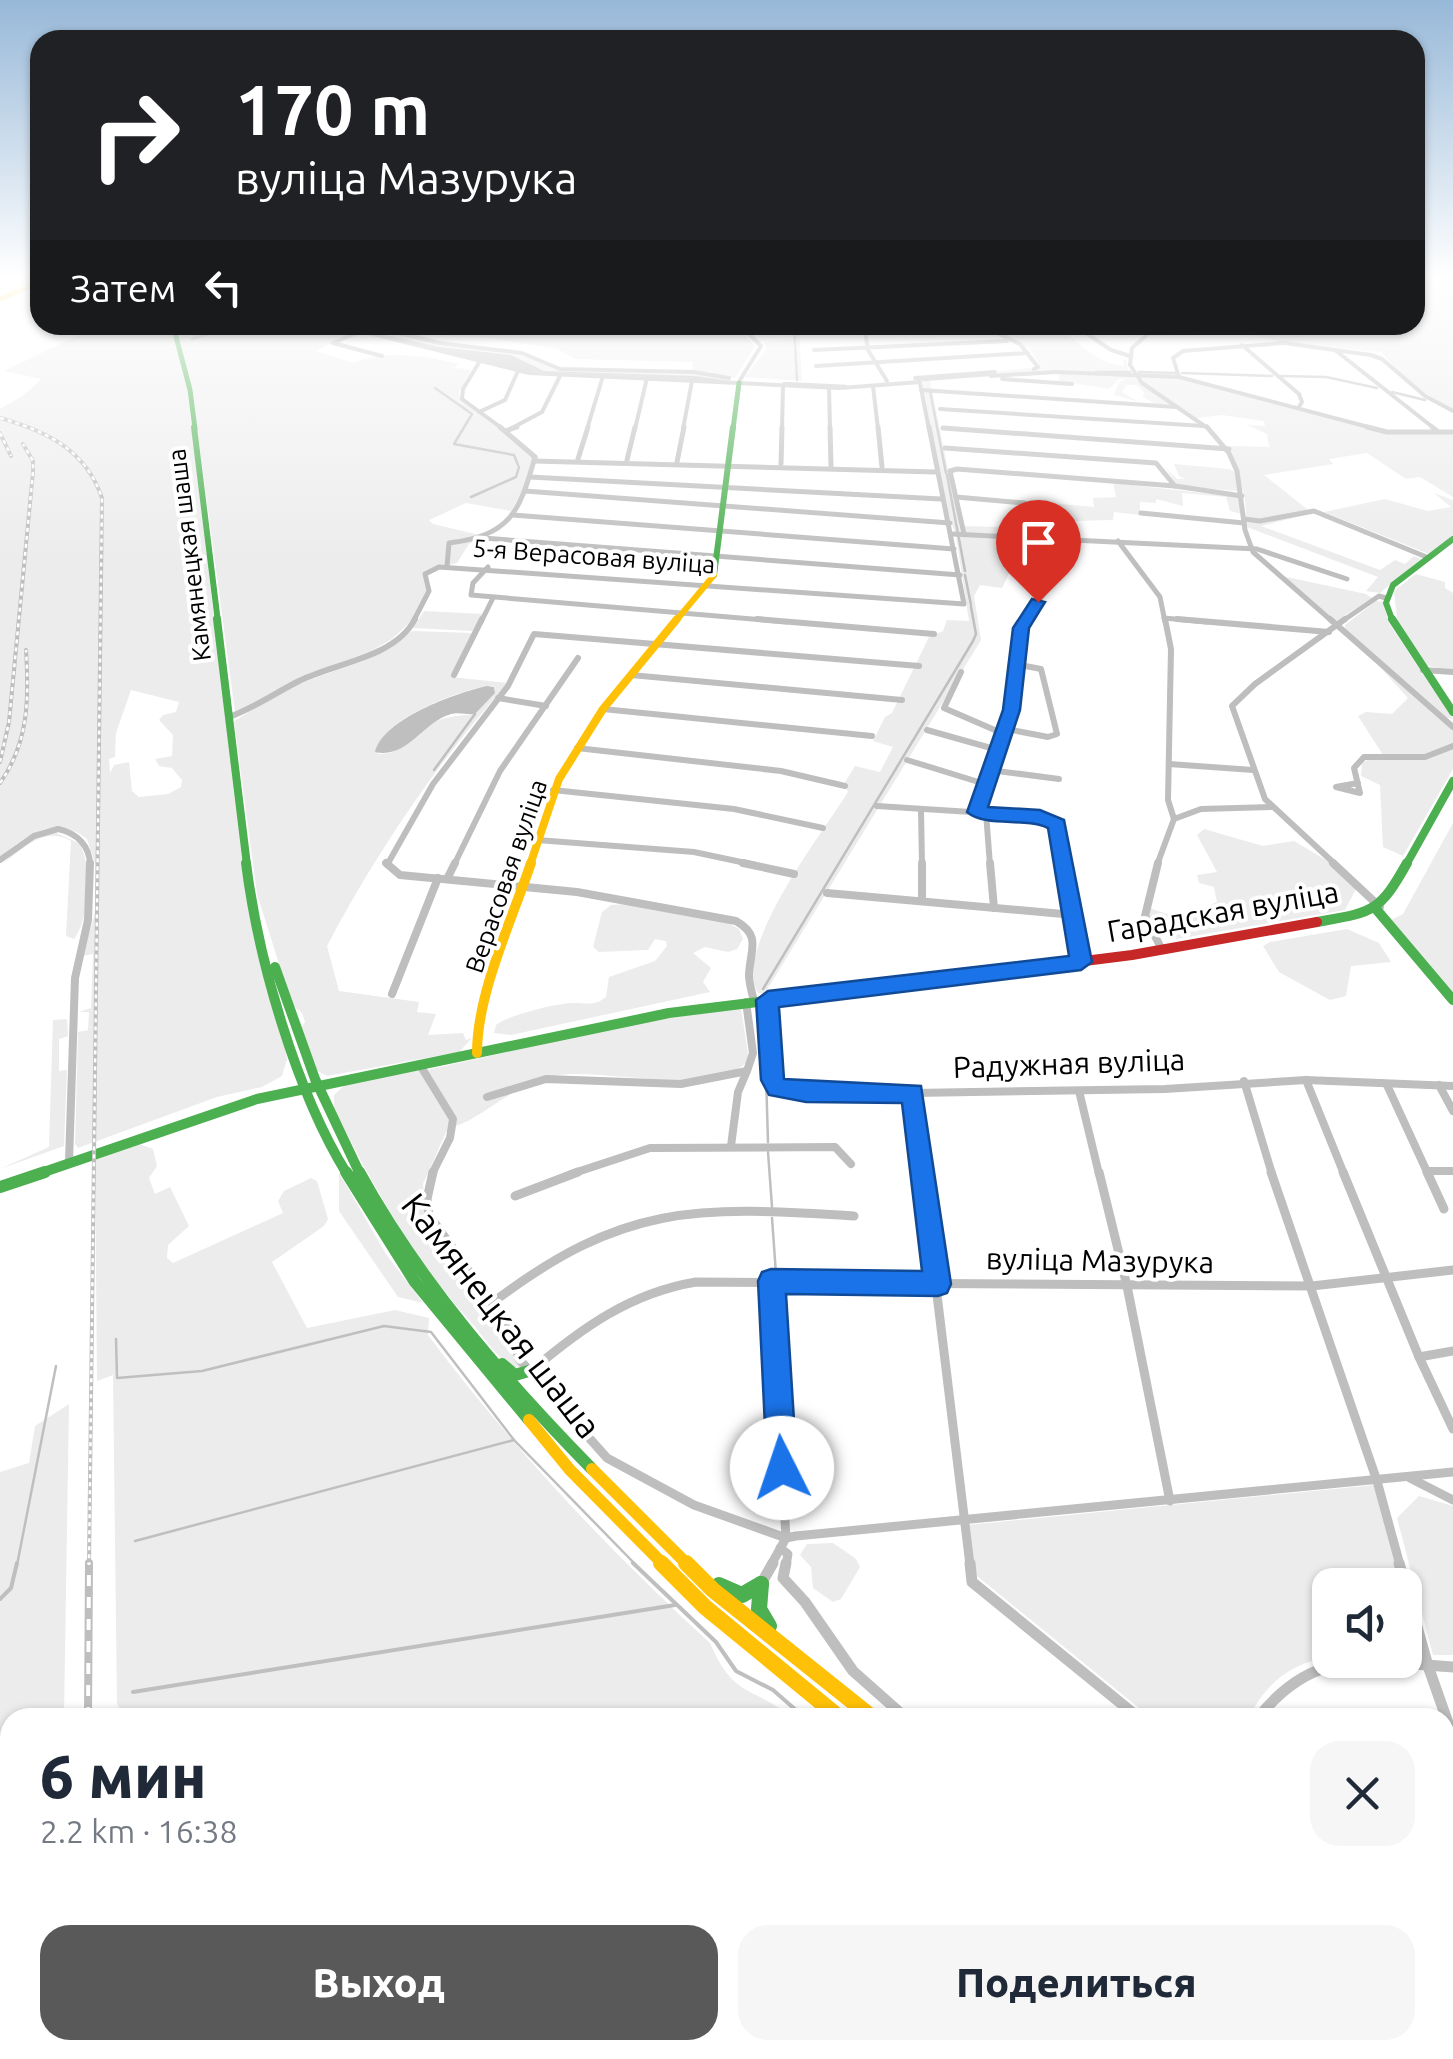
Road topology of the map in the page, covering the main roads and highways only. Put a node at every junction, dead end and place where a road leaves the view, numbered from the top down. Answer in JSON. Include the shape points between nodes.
{"nodes":[{"id":1,"x":186,"y":372,"type":"edge"},
{"id":2,"x":740,"y":381,"type":"road end"},
{"id":3,"x":1453,"y":539,"type":"edge"},
{"id":4,"x":1453,"y":712,"type":"edge"},
{"id":5,"x":1453,"y":781,"type":"edge"},
{"id":6,"x":1378,"y":908,"type":"junction"},
{"id":7,"x":1453,"y":1000,"type":"edge"},
{"id":8,"x":477,"y":1053,"type":"junction"},
{"id":9,"x":310,"y":1086,"type":"junction"},
{"id":10,"x":0,"y":1185,"type":"edge"},
{"id":11,"x":453,"y":1311,"type":"junction"},
{"id":12,"x":566,"y":1444,"type":"junction"},
{"id":13,"x":622,"y":1525,"type":"junction"},
{"id":14,"x":665,"y":1542,"type":"junction"},
{"id":15,"x":712,"y":1589,"type":"junction"},
{"id":16,"x":735,"y":1595,"type":"junction"},
{"id":17,"x":848,"y":1697,"type":"junction"},
{"id":18,"x":828,"y":1708,"type":"edge"},
{"id":19,"x":861,"y":1708,"type":"edge"}],
"edges":[{"from":1,"to":9,"type":"main road","name":"Камянецкая шаша","via":[[253,901]]},
{"from":2,"to":8,"type":"main road","name":"Верасовая вуліца","via":[[720,557],[708,584],[603,709],[554,790],[483,1008]]},
{"from":3,"to":4,"type":"main road","via":[[1393,585],[1386,598],[1392,624]]},
{"from":5,"to":6,"type":"main road","name":"Гарадская вуліца"},
{"from":6,"to":7,"type":"main road"},
{"from":6,"to":8,"type":"main road","name":"Гарадская вуліца","via":[[1162,950],[670,1013]]},
{"from":8,"to":9,"type":"main road","name":"Гарадская вуліца"},
{"from":9,"to":10,"type":"main road","name":"Гарадская вуліца"},
{"from":9,"to":11,"type":"main road","name":"Камянецкая шаша","via":[[382,1213]]},
{"from":9,"to":13,"type":"main road","name":"Камянецкая шаша","via":[[353,1186],[416,1282]]},
{"from":11,"to":12,"type":"main road","name":"Камянецкая шаша"},
{"from":11,"to":12,"type":"main road","via":[[512,1374],[532,1370],[528,1392]]},
{"from":12,"to":14,"type":"main road","name":"Камянецкая шаша"},
{"from":13,"to":15,"type":"main road","via":[[615,1513],[621,1506]]},
{"from":13,"to":18,"type":"main road","name":"Камянецкая шаша","via":[[705,1607]]},
{"from":14,"to":15,"type":"main road","name":"Камянецкая шаша"},
{"from":14,"to":16,"type":"main road"},
{"from":15,"to":16,"type":"main road"},
{"from":15,"to":17,"type":"main road","name":"Камянецкая шаша"},
{"from":16,"to":17,"type":"main road","via":[[761,1584],[764,1622]]},
{"from":17,"to":19,"type":"main road","name":"Камянецкая шаша"}]}
